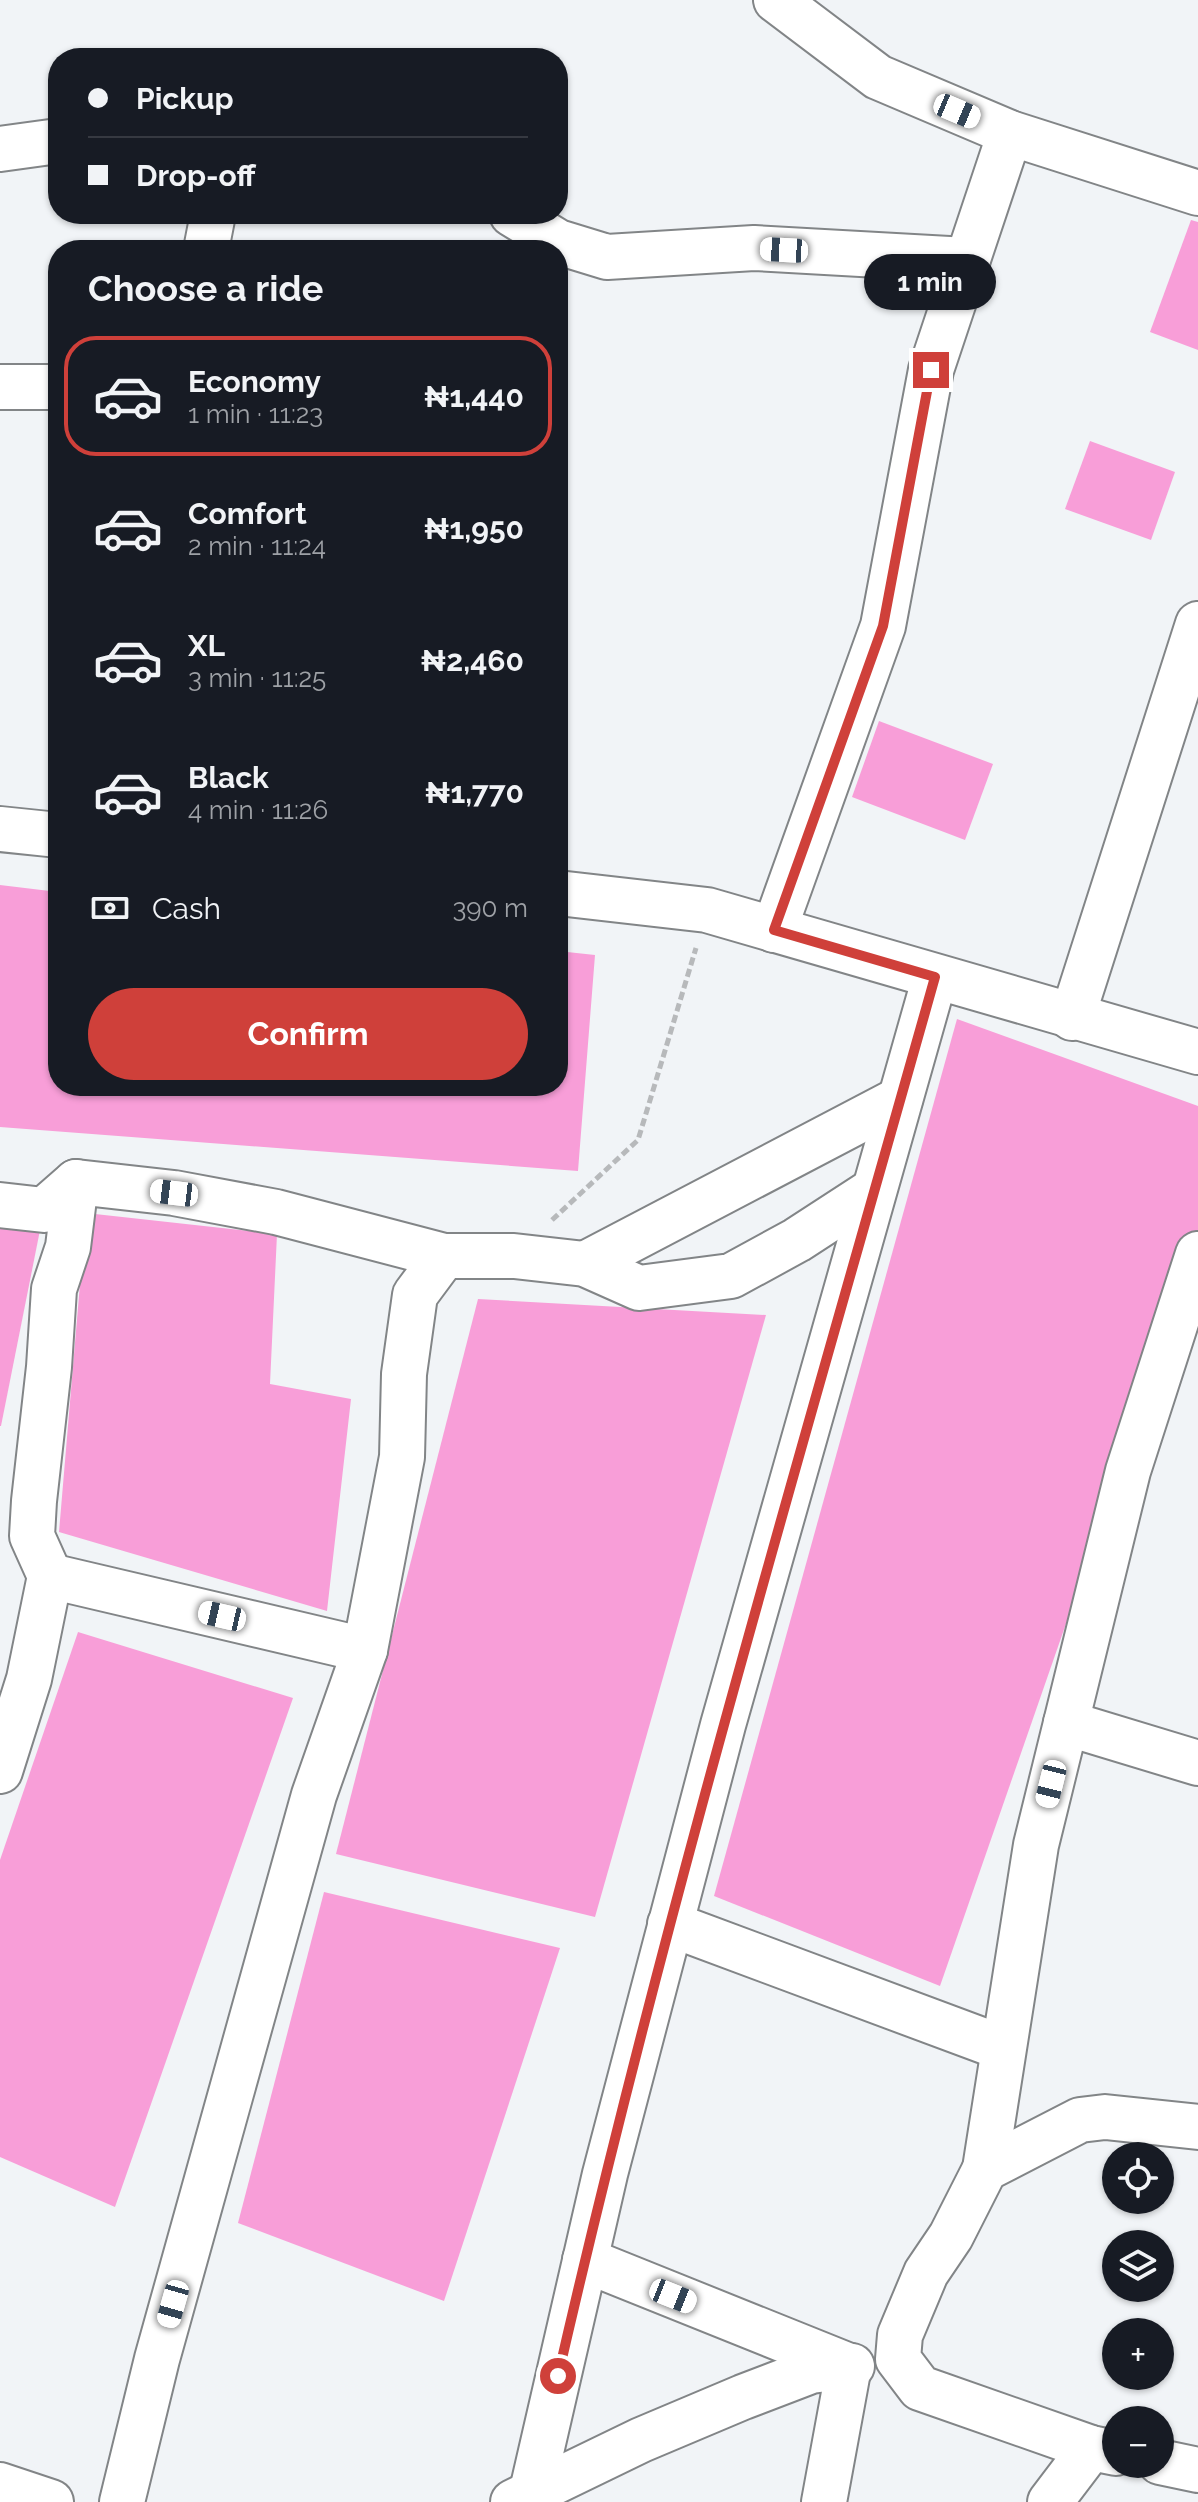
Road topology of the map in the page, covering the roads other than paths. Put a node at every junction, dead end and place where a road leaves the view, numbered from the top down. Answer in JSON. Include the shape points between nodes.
{"nodes":[{"id":1,"x":776,"y":0,"type":"edge"},
{"id":2,"x":1010,"y":133,"type":"junction"},
{"id":3,"x":48,"y":142,"type":"edge"},
{"id":4,"x":0,"y":149,"type":"edge"},
{"id":5,"x":1198,"y":193,"type":"edge"},
{"id":6,"x":526,"y":224,"type":"edge"},
{"id":7,"x":549,"y":240,"type":"edge"},
{"id":8,"x":568,"y":248,"type":"edge"},
{"id":9,"x":967,"y":260,"type":"junction"},
{"id":10,"x":0,"y":387,"type":"edge"},
{"id":11,"x":48,"y":387,"type":"edge"},
{"id":12,"x":1198,"y":624,"type":"edge"},
{"id":13,"x":1188,"y":692,"type":"edge"},
{"id":14,"x":0,"y":829,"type":"edge"},
{"id":15,"x":48,"y":834,"type":"edge"},
{"id":16,"x":568,"y":894,"type":"edge"},
{"id":17,"x":774,"y":930,"type":"junction"},
{"id":18,"x":935,"y":977,"type":"junction"},
{"id":19,"x":1072,"y":1018,"type":"junction"},
{"id":20,"x":1198,"y":1052,"type":"edge"},
{"id":21,"x":900,"y":1099,"type":"junction"},
{"id":22,"x":76,"y":1182,"type":"junction"},
{"id":23,"x":874,"y":1190,"type":"junction"},
{"id":24,"x":0,"y":1205,"type":"edge"},
{"id":25,"x":1198,"y":1254,"type":"edge"},
{"id":26,"x":444,"y":1256,"type":"junction"},
{"id":27,"x":585,"y":1264,"type":"junction"},
{"id":28,"x":50,"y":1576,"type":"junction"},
{"id":29,"x":365,"y":1650,"type":"junction"},
{"id":30,"x":1066,"y":1723,"type":"junction"},
{"id":31,"x":1198,"y":1763,"type":"edge"},
{"id":32,"x":0,"y":1768,"type":"edge"},
{"id":33,"x":670,"y":1924,"type":"junction"},
{"id":34,"x":1003,"y":2048,"type":"junction"},
{"id":35,"x":1198,"y":2127,"type":"edge"},
{"id":36,"x":985,"y":2169,"type":"junction"},
{"id":37,"x":585,"y":2260,"type":"junction"},
{"id":38,"x":898,"y":2359,"type":"junction"},
{"id":39,"x":849,"y":2366,"type":"junction"},
{"id":40,"x":1102,"y":2450,"type":"edge"},
{"id":41,"x":1102,"y":2453,"type":"edge"},
{"id":42,"x":1174,"y":2465,"type":"edge"},
{"id":43,"x":1198,"y":2470,"type":"edge"},
{"id":44,"x":0,"y":2485,"type":"edge"},
{"id":45,"x":522,"y":2497,"type":"edge"},
{"id":46,"x":51,"y":2502,"type":"edge"},
{"id":47,"x":122,"y":2502,"type":"edge"},
{"id":48,"x":824,"y":2502,"type":"edge"},
{"id":49,"x":1050,"y":2502,"type":"edge"}],
"edges":[{"from":1,"to":2,"type":"street","via":[[878,77]]},
{"from":2,"to":5,"type":"street"},
{"from":2,"to":9,"type":"street"},
{"from":3,"to":4,"type":"street"},
{"from":6,"to":7,"type":"street"},
{"from":8,"to":9,"type":"street","via":[[607,257],[754,248]]},
{"from":9,"to":17,"type":"street","via":[[931,370],[883,626]]},
{"from":10,"to":11,"type":"street"},
{"from":12,"to":13,"type":"street"},
{"from":13,"to":19,"type":"street"},
{"from":14,"to":15,"type":"street"},
{"from":16,"to":17,"type":"street","via":[[707,910]]},
{"from":17,"to":18,"type":"street"},
{"from":18,"to":19,"type":"street"},
{"from":18,"to":21,"type":"street"},
{"from":19,"to":20,"type":"street"},
{"from":21,"to":23,"type":"street"},
{"from":21,"to":27,"type":"street"},
{"from":22,"to":24,"type":"street","via":[[44,1210]]},
{"from":22,"to":26,"type":"street","via":[[276,1212]]},
{"from":22,"to":28,"type":"street","via":[[68,1247],[54,1289],[34,1501],[32,1536]]},
{"from":23,"to":27,"type":"street","via":[[731,1276],[639,1288]]},
{"from":23,"to":33,"type":"street"},
{"from":25,"to":30,"type":"street","via":[[1128,1471]]},
{"from":26,"to":27,"type":"street"},
{"from":26,"to":29,"type":"street","via":[[415,1295],[404,1374],[402,1457]]},
{"from":28,"to":29,"type":"street"},
{"from":28,"to":32,"type":"street","via":[[29,1679]]},
{"from":29,"to":47,"type":"street","via":[[314,1795]]},
{"from":30,"to":31,"type":"street"},
{"from":30,"to":34,"type":"street","via":[[1036,1845]]},
{"from":33,"to":34,"type":"street"},
{"from":33,"to":37,"type":"street"},
{"from":34,"to":36,"type":"street"},
{"from":35,"to":36,"type":"street","via":[[1105,2117],[1080,2120]]},
{"from":36,"to":38,"type":"street","via":[[926,2273],[900,2335]]},
{"from":37,"to":39,"type":"street"},
{"from":37,"to":45,"type":"street"},
{"from":38,"to":39,"type":"street"},
{"from":38,"to":40,"type":"street","via":[[920,2388]]},
{"from":39,"to":45,"type":"street","via":[[811,2371],[743,2397]]},
{"from":39,"to":48,"type":"street"},
{"from":41,"to":49,"type":"street"},
{"from":42,"to":43,"type":"street"},
{"from":44,"to":46,"type":"street"}]}
